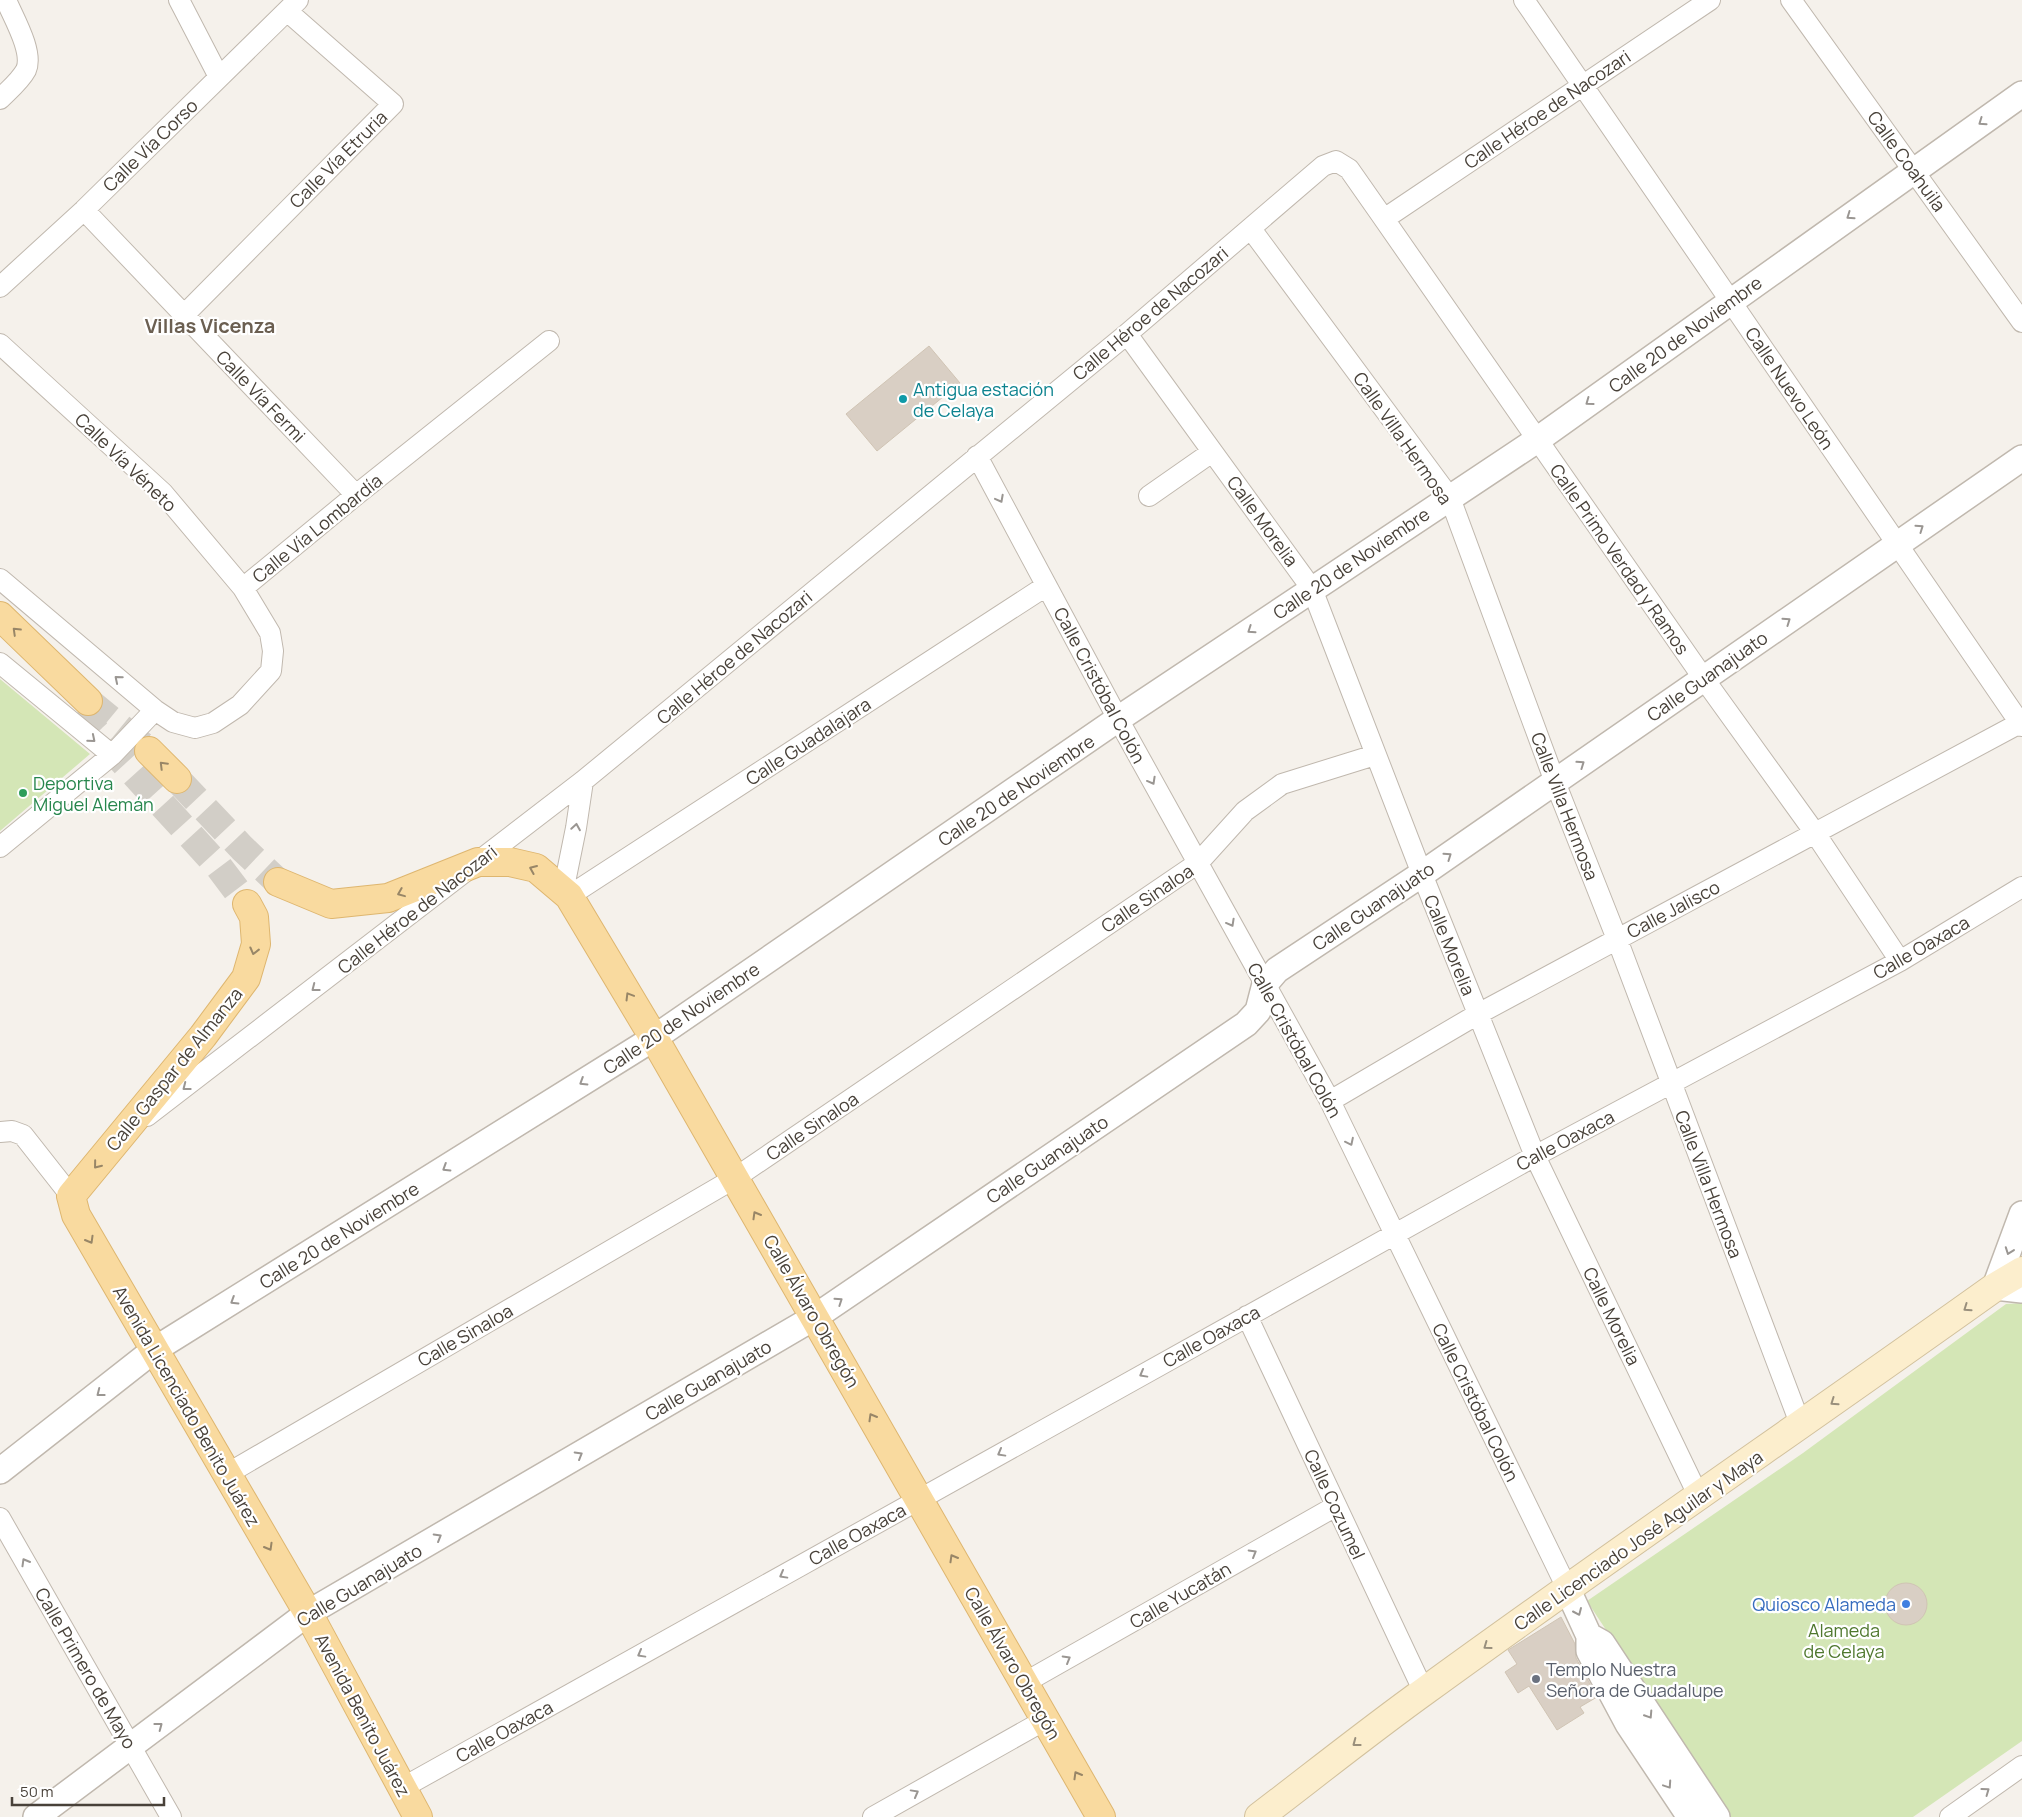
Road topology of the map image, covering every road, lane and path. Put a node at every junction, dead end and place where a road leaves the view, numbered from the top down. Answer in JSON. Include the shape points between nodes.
{"nodes":[{"id":1,"x":6,"y":0,"type":"edge"},
{"id":2,"x":179,"y":0,"type":"edge"},
{"id":3,"x":1524,"y":0,"type":"edge"},
{"id":4,"x":1710,"y":0,"type":"edge"},
{"id":5,"x":1791,"y":0,"type":"edge"},
{"id":6,"x":293,"y":5,"type":"edge"},
{"id":7,"x":219,"y":77,"type":"junction"},
{"id":8,"x":1583,"y":85,"type":"junction"},
{"id":9,"x":2022,"y":94,"type":"edge"},
{"id":10,"x":0,"y":99,"type":"edge"},
{"id":11,"x":1336,"y":161,"type":"joint"},
{"id":12,"x":1914,"y":171,"type":"junction"},
{"id":13,"x":84,"y":210,"type":"junction"},
{"id":14,"x":1384,"y":219,"type":"junction"},
{"id":15,"x":1251,"y":229,"type":"junction"},
{"id":16,"x":0,"y":287,"type":"edge"},
{"id":17,"x":1731,"y":301,"type":"junction"},
{"id":18,"x":184,"y":316,"type":"junction"},
{"id":19,"x":2022,"y":322,"type":"edge"},
{"id":20,"x":1127,"y":334,"type":"junction"},
{"id":21,"x":549,"y":341,"type":"dead end"},
{"id":22,"x":0,"y":344,"type":"edge"},
{"id":23,"x":1537,"y":440,"type":"junction"},
{"id":24,"x":1212,"y":452,"type":"junction"},
{"id":25,"x":977,"y":456,"type":"junction"},
{"id":26,"x":2022,"y":458,"type":"edge"},
{"id":27,"x":356,"y":495,"type":"junction"},
{"id":28,"x":1149,"y":496,"type":"dead end"},
{"id":29,"x":1450,"y":498,"type":"junction"},
{"id":30,"x":1898,"y":544,"type":"junction"},
{"id":31,"x":0,"y":579,"type":"edge"},
{"id":32,"x":1046,"y":586,"type":"junction"},
{"id":33,"x":243,"y":588,"type":"junction"},
{"id":34,"x":1312,"y":589,"type":"junction"},
{"id":35,"x":0,"y":616,"type":"edge"},
{"id":36,"x":0,"y":641,"type":"edge"},
{"id":37,"x":0,"y":663,"type":"edge"},
{"id":38,"x":1704,"y":679,"type":"junction"},
{"id":39,"x":155,"y":710,"type":"junction"},
{"id":40,"x":1118,"y":720,"type":"junction"},
{"id":41,"x":2021,"y":724,"type":"edge"},
{"id":42,"x":148,"y":751,"type":"tunnel mouth"},
{"id":43,"x":112,"y":755,"type":"junction"},
{"id":44,"x":1376,"y":755,"type":"junction"},
{"id":45,"x":177,"y":779,"type":"tunnel mouth"},
{"id":46,"x":583,"y":781,"type":"junction"},
{"id":47,"x":1555,"y":782,"type":"junction"},
{"id":48,"x":1814,"y":833,"type":"junction"},
{"id":49,"x":0,"y":847,"type":"edge"},
{"id":50,"x":478,"y":862,"type":"junction"},
{"id":51,"x":1198,"y":863,"type":"junction"},
{"id":52,"x":1422,"y":874,"type":"junction"},
{"id":53,"x":278,"y":882,"type":"tunnel mouth"},
{"id":54,"x":2022,"y":887,"type":"edge"},
{"id":55,"x":566,"y":894,"type":"junction"},
{"id":56,"x":247,"y":904,"type":"tunnel mouth"},
{"id":57,"x":1617,"y":939,"type":"junction"},
{"id":58,"x":1900,"y":961,"type":"junction"},
{"id":59,"x":1265,"y":984,"type":"junction"},
{"id":60,"x":1478,"y":1014,"type":"junction"},
{"id":61,"x":654,"y":1038,"type":"junction"},
{"id":62,"x":1671,"y":1084,"type":"junction"},
{"id":63,"x":1330,"y":1101,"type":"junction"},
{"id":64,"x":0,"y":1132,"type":"edge"},
{"id":65,"x":118,"y":1138,"type":"junction"},
{"id":66,"x":1535,"y":1156,"type":"junction"},
{"id":67,"x":735,"y":1178,"type":"junction"},
{"id":68,"x":71,"y":1196,"type":"junction"},
{"id":69,"x":2022,"y":1214,"type":"edge"},
{"id":70,"x":1394,"y":1234,"type":"junction"},
{"id":71,"x":2022,"y":1271,"type":"edge"},
{"id":72,"x":1995,"y":1287,"type":"junction"},
{"id":73,"x":2022,"y":1290,"type":"edge"},
{"id":74,"x":1247,"y":1316,"type":"junction"},
{"id":75,"x":815,"y":1317,"type":"junction"},
{"id":76,"x":154,"y":1350,"type":"junction"},
{"id":77,"x":1801,"y":1426,"type":"junction"},
{"id":78,"x":0,"y":1471,"type":"edge"},
{"id":79,"x":227,"y":1474,"type":"junction"},
{"id":80,"x":1699,"y":1497,"type":"junction"},
{"id":81,"x":919,"y":1499,"type":"junction"},
{"id":82,"x":1336,"y":1506,"type":"junction"},
{"id":83,"x":0,"y":1518,"type":"edge"},
{"id":84,"x":1567,"y":1588,"type":"junction"},
{"id":85,"x":308,"y":1613,"type":"junction"},
{"id":86,"x":1589,"y":1636,"type":"junction"},
{"id":87,"x":1024,"y":1683,"type":"junction"},
{"id":88,"x":1424,"y":1692,"type":"junction"},
{"id":89,"x":1045,"y":1720,"type":"junction"},
{"id":90,"x":132,"y":1747,"type":"junction"},
{"id":91,"x":2022,"y":1766,"type":"edge"},
{"id":92,"x":402,"y":1788,"type":"junction"},
{"id":93,"x":36,"y":1817,"type":"edge"},
{"id":94,"x":171,"y":1817,"type":"edge"},
{"id":95,"x":418,"y":1817,"type":"edge"},
{"id":96,"x":873,"y":1817,"type":"edge"},
{"id":97,"x":1101,"y":1817,"type":"edge"},
{"id":98,"x":1259,"y":1817,"type":"edge"},
{"id":99,"x":1690,"y":1817,"type":"edge"},
{"id":100,"x":1717,"y":1817,"type":"edge"},
{"id":101,"x":1950,"y":1817,"type":"edge"}],
"edges":[{"from":1,"to":10,"type":"street","via":[[27,50],[26,68]]},
{"from":2,"to":7,"type":"street"},
{"from":3,"to":8,"type":"street","name":"Calle Nuevo León"},
{"from":4,"to":8,"type":"street","name":"Calle Héroe de Nacozari"},
{"from":5,"to":12,"type":"street","name":"Calle Coahuila"},
{"from":6,"to":7,"type":"street","name":"Calle Vía Corso"},
{"from":6,"to":18,"type":"street","name":"Calle Vía Etruria","via":[[393,104]]},
{"from":7,"to":13,"type":"street","name":"Calle Vía Corso"},
{"from":8,"to":14,"type":"street","name":"Calle Héroe de Nacozari"},
{"from":8,"to":17,"type":"street","name":"Calle Nuevo León"},
{"from":9,"to":12,"type":"street","name":"Calle 20 de Noviembre","one_way":true},
{"from":11,"to":14,"type":"street","name":"Calle Primo Verdad y Ramos","via":[[1349,169]]},
{"from":11,"to":15,"type":"street","name":"Calle Héroe de Nacozari","via":[[1322,166]]},
{"from":12,"to":17,"type":"street","name":"Calle 20 de Noviembre","one_way":true},
{"from":12,"to":19,"type":"street","name":"Calle Coahuila"},
{"from":13,"to":16,"type":"street","name":"Calle Vía Corso"},
{"from":13,"to":18,"type":"street","name":"Calle Vía Fermi"},
{"from":14,"to":23,"type":"street","name":"Calle Primo Verdad y Ramos"},
{"from":15,"to":20,"type":"street","name":"Calle Héroe de Nacozari"},
{"from":15,"to":29,"type":"street","name":"Calle Villa Hermosa"},
{"from":17,"to":23,"type":"street","name":"Calle 20 de Noviembre","one_way":true},
{"from":17,"to":30,"type":"street","name":"Calle Nuevo León"},
{"from":18,"to":27,"type":"street","name":"Calle Vía Fermi"},
{"from":20,"to":24,"type":"street","name":"Calle Morelia"},
{"from":20,"to":25,"type":"street","name":"Calle Héroe de Nacozari"},
{"from":21,"to":27,"type":"street","name":"Calle Vía Lombardía"},
{"from":22,"to":33,"type":"street","name":"Calle Vía Véneto","via":[[163,494]]},
{"from":23,"to":29,"type":"street","name":"Calle 20 de Noviembre"},
{"from":23,"to":38,"type":"street","name":"Calle Primo Verdad y Ramos"},
{"from":24,"to":28,"type":"street"},
{"from":24,"to":34,"type":"street","name":"Calle Morelia"},
{"from":25,"to":32,"type":"street","name":"Calle Cristóbal Colón","one_way":true},
{"from":25,"to":46,"type":"street","name":"Calle Héroe de Nacozari"},
{"from":30,"to":26,"type":"street","name":"Calle Guanajuato","one_way":true},
{"from":27,"to":33,"type":"street","name":"Calle Vía Lombardía"},
{"from":29,"to":34,"type":"street","name":"Calle 20 de Noviembre"},
{"from":29,"to":47,"type":"street","name":"Calle Villa Hermosa"},
{"from":38,"to":30,"type":"street","name":"Calle Guanajuato","one_way":true},
{"from":30,"to":41,"type":"street","name":"Calle Nuevo León"},
{"from":39,"to":31,"type":"street","name":"Calle Vía Lombardía","one_way":true},
{"from":32,"to":40,"type":"street","name":"Calle Cristóbal Colón"},
{"from":32,"to":55,"type":"street","name":"Calle Guadalajara"},
{"from":33,"to":39,"type":"street","name":"Calle Vía Lombardía","via":[[270,633],[274,651],[270,672],[240,705],[213,723],[196,728],[173,722]]},
{"from":34,"to":40,"type":"street","name":"Calle 20 de Noviembre","one_way":true},
{"from":34,"to":44,"type":"street","name":"Calle Morelia"},
{"from":36,"to":35,"type":"main road","one_way":true,"via":[[83,707]]},
{"from":37,"to":43,"type":"street","one_way":true},
{"from":47,"to":38,"type":"street","name":"Calle Guanajuato","one_way":true},
{"from":38,"to":48,"type":"street","name":"Calle Primo Verdad y Ramos"},
{"from":39,"to":43,"type":"street"},
{"from":40,"to":51,"type":"street","name":"Calle Cristóbal Colón","one_way":true},
{"from":40,"to":61,"type":"street","name":"Calle 20 de Noviembre"},
{"from":41,"to":48,"type":"street","name":"Calle Jalisco"},
{"from":45,"to":42,"type":"main road","one_way":true},
{"from":43,"to":49,"type":"street"},
{"from":44,"to":51,"type":"street","name":"Calle Sinaloa","via":[[1282,784],[1245,811]]},
{"from":44,"to":52,"type":"street","name":"Calle Morelia"},
{"from":46,"to":50,"type":"street","name":"Calle Héroe de Nacozari"},
{"from":55,"to":46,"type":"street","one_way":true},
{"from":52,"to":47,"type":"street","name":"Calle Guanajuato","one_way":true},
{"from":47,"to":57,"type":"street","name":"Calle Villa Hermosa"},
{"from":48,"to":57,"type":"street","name":"Calle Jalisco"},
{"from":48,"to":58,"type":"street","name":"Calle Primo Verdad y Ramos"},
{"from":50,"to":53,"type":"main road","one_way":true,"via":[[388,898],[330,904]]},
{"from":55,"to":50,"type":"main road","name":"Calle Álvaro Obregón","one_way":true,"via":[[536,868],[510,862]]},
{"from":50,"to":65,"type":"street","name":"Calle Héroe de Nacozari","one_way":true},
{"from":51,"to":59,"type":"street","name":"Calle Cristóbal Colón","one_way":true},
{"from":51,"to":67,"type":"street","name":"Calle Sinaloa"},
{"from":52,"to":59,"type":"street","name":"Calle Guanajuato","via":[[1276,970]]},
{"from":52,"to":60,"type":"street","name":"Calle Morelia"},
{"from":54,"to":58,"type":"street","name":"Calle Oaxaca"},
{"from":61,"to":55,"type":"main road","name":"Calle Álvaro Obregón","one_way":true},
{"from":56,"to":65,"type":"main road","name":"Calle Gaspar de Almanza","one_way":true,"via":[[254,917],[256,944],[246,978],[203,1036]]},
{"from":57,"to":60,"type":"street","name":"Calle Jalisco"},
{"from":57,"to":62,"type":"street","name":"Calle Villa Hermosa"},
{"from":58,"to":62,"type":"street","name":"Calle Oaxaca"},
{"from":59,"to":63,"type":"street","name":"Calle Cristóbal Colón"},
{"from":75,"to":59,"type":"street","name":"Calle Guanajuato","one_way":true,"via":[[1246,1024],[1258,1011]]},
{"from":60,"to":63,"type":"street","name":"Calle Jalisco"},
{"from":60,"to":66,"type":"street","name":"Calle Morelia"},
{"from":61,"to":67,"type":"main road","name":"Calle Álvaro Obregón"},
{"from":61,"to":76,"type":"street","name":"Calle 20 de Noviembre","one_way":true},
{"from":62,"to":66,"type":"street","name":"Calle Oaxaca"},
{"from":62,"to":77,"type":"street","name":"Calle Villa Hermosa"},
{"from":63,"to":70,"type":"street","name":"Calle Cristóbal Colón","one_way":true},
{"from":64,"to":68,"type":"street","via":[[12,1131],[23,1135]]},
{"from":65,"to":68,"type":"main road","name":"Calle Gaspar de Almanza","one_way":true},
{"from":66,"to":70,"type":"street","name":"Calle Oaxaca"},
{"from":66,"to":80,"type":"street","name":"Calle Morelia"},
{"from":75,"to":67,"type":"main road","name":"Calle Álvaro Obregón","one_way":true},
{"from":67,"to":79,"type":"street","name":"Calle Sinaloa"},
{"from":68,"to":76,"type":"main road","name":"Avenida Licenciado Benito Juárez","one_way":true,"via":[[76,1215]]},
{"from":69,"to":72,"type":"street","one_way":true},
{"from":70,"to":74,"type":"street","name":"Calle Oaxaca"},
{"from":70,"to":84,"type":"street","name":"Calle Cristóbal Colón"},
{"from":71,"to":72,"type":"main road","name":"Calle Licenciado José Aguilar y Maya"},
{"from":72,"to":73,"type":"street"},
{"from":72,"to":77,"type":"main road","name":"Calle Licenciado José Aguilar y Maya","one_way":true},
{"from":74,"to":81,"type":"street","name":"Calle Oaxaca","one_way":true},
{"from":74,"to":82,"type":"street","name":"Calle Cozumel"},
{"from":81,"to":75,"type":"main road","name":"Calle Álvaro Obregón","one_way":true},
{"from":85,"to":75,"type":"street","name":"Calle Guanajuato","one_way":true},
{"from":76,"to":78,"type":"street","name":"Calle 20 de Noviembre","one_way":true},
{"from":76,"to":79,"type":"main road","name":"Avenida Licenciado Benito Juárez"},
{"from":77,"to":80,"type":"main road","name":"Calle Licenciado José Aguilar y Maya"},
{"from":79,"to":85,"type":"main road","name":"Avenida Licenciado Benito Juárez","one_way":true},
{"from":80,"to":84,"type":"main road","name":"Calle Licenciado José Aguilar y Maya"},
{"from":87,"to":81,"type":"main road","name":"Calle Álvaro Obregón","one_way":true},
{"from":81,"to":92,"type":"street","name":"Calle Oaxaca","one_way":true},
{"from":87,"to":82,"type":"street","name":"Calle Yucatán","one_way":true},
{"from":82,"to":88,"type":"street","name":"Calle Cozumel"},
{"from":90,"to":83,"type":"street","name":"Calle Primero de Mayo","one_way":true},
{"from":84,"to":86,"type":"street","name":"Calle Cristóbal Colón","one_way":true},
{"from":84,"to":88,"type":"main road","name":"Calle Licenciado José Aguilar y Maya","one_way":true},
{"from":90,"to":85,"type":"street","name":"Calle Guanajuato","one_way":true},
{"from":85,"to":92,"type":"main road","name":"Avenida Benito Juárez"},
{"from":86,"to":99,"type":"street","one_way":true,"via":[[1588,1651],[1628,1724]]},
{"from":86,"to":100,"type":"street","one_way":true,"via":[[1602,1643]]},
{"from":87,"to":89,"type":"main road","name":"Calle Álvaro Obregón"},
{"from":88,"to":98,"type":"main road","name":"Calle Licenciado José Aguilar y Maya","one_way":true},
{"from":96,"to":89,"type":"street","one_way":true},
{"from":97,"to":89,"type":"main road","name":"Calle Álvaro Obregón","one_way":true},
{"from":90,"to":93,"type":"street","name":"Calle Guanajuato"},
{"from":90,"to":94,"type":"street","name":"Calle Primero de Mayo"},
{"from":101,"to":91,"type":"street","one_way":true},
{"from":92,"to":95,"type":"main road","name":"Avenida Benito Juárez"}]}
